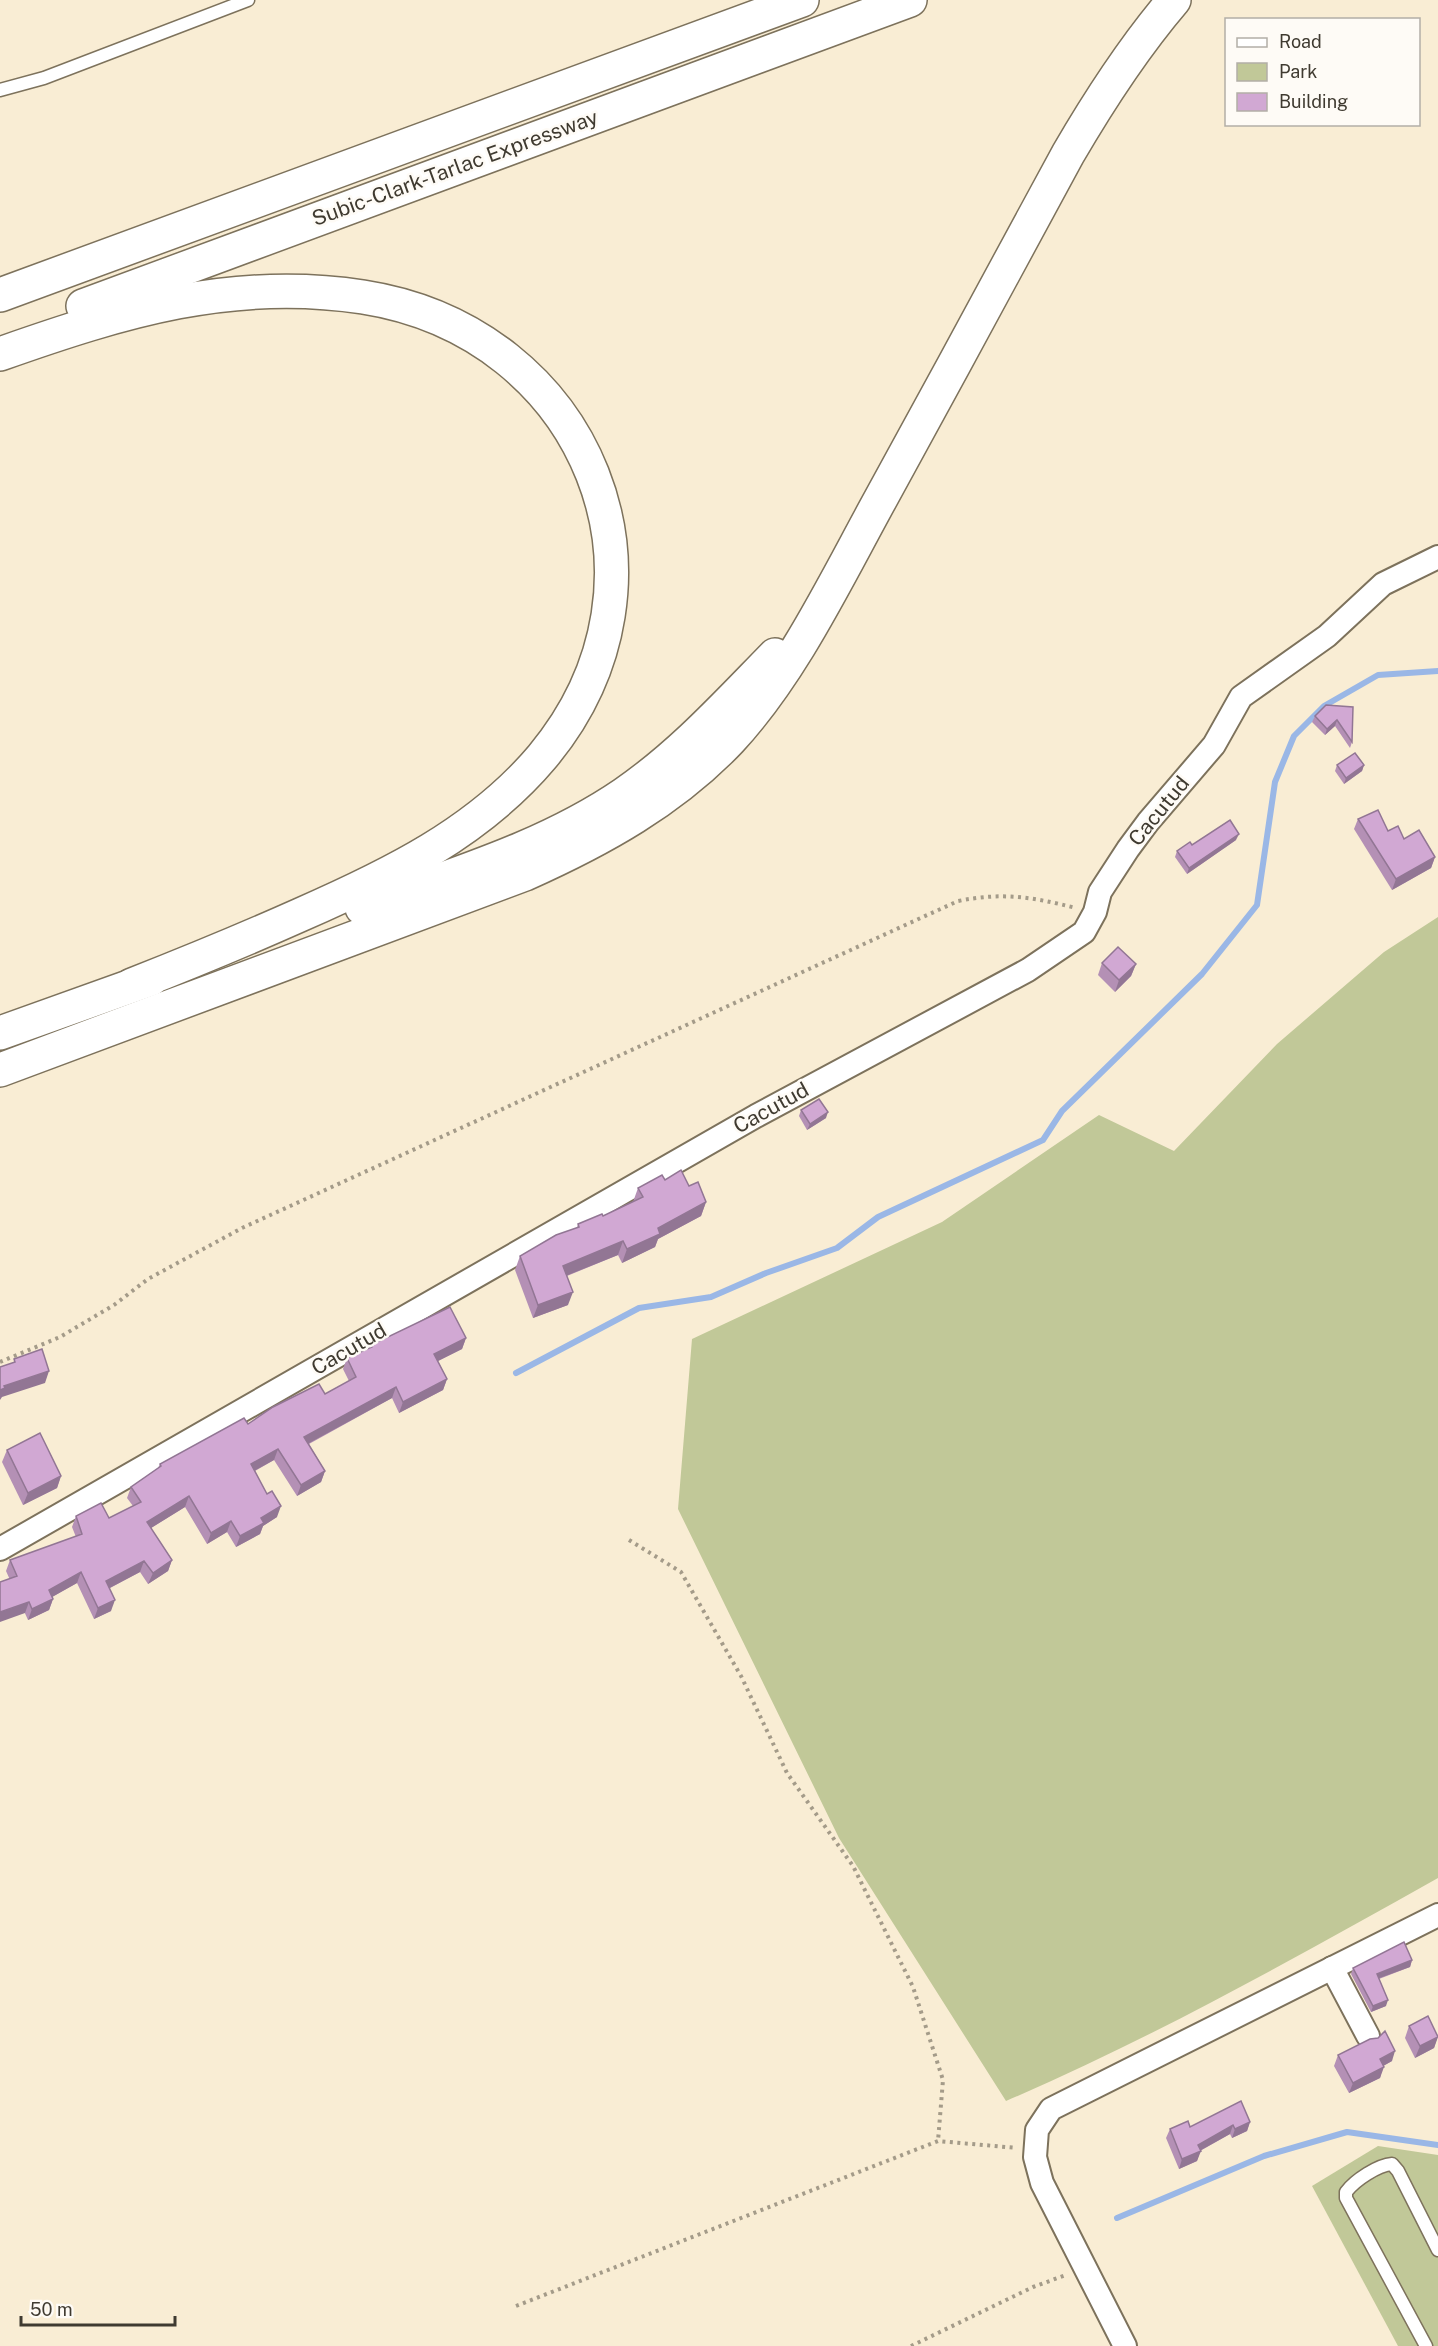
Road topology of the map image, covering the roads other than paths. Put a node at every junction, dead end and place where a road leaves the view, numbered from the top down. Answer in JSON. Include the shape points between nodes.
{"nodes":[{"id":1,"x":248,"y":0,"type":"edge"},
{"id":2,"x":802,"y":0,"type":"edge"},
{"id":3,"x":910,"y":0,"type":"edge"},
{"id":4,"x":1174,"y":0,"type":"edge"},
{"id":5,"x":0,"y":90,"type":"edge"},
{"id":6,"x":0,"y":295,"type":"edge"},
{"id":7,"x":0,"y":336,"type":"edge"},
{"id":8,"x":0,"y":354,"type":"edge"},
{"id":9,"x":1438,"y":557,"type":"edge"},
{"id":10,"x":819,"y":612,"type":"junction"},
{"id":11,"x":132,"y":986,"type":"junction"},
{"id":12,"x":0,"y":1033,"type":"edge"},
{"id":13,"x":0,"y":1070,"type":"edge"},
{"id":14,"x":0,"y":1549,"type":"edge"},
{"id":15,"x":1438,"y":1916,"type":"edge"},
{"id":16,"x":1332,"y":1968,"type":"junction"},
{"id":17,"x":1368,"y":2036,"type":"dead end"},
{"id":18,"x":1438,"y":2250,"type":"edge"},
{"id":19,"x":1125,"y":2346,"type":"edge"},
{"id":20,"x":1426,"y":2346,"type":"edge"}],
"edges":[{"from":1,"to":5,"type":"lane","via":[[44,78]]},
{"from":2,"to":6,"type":"highway","name":"Subic-Clark-Tarlac Expressway"},
{"from":3,"to":7,"type":"highway","name":"Subic-Clark-Tarlac Expressway"},
{"from":4,"to":10,"type":"highway","via":[[1104,93],[1068,154]]},
{"from":8,"to":11,"type":"highway","via":[[114,317],[214,295],[314,292],[393,303],[462,330],[490,346],[532,382],[577,441],[597,483],[607,520],[611,589],[596,663],[567,724],[519,781],[462,831],[405,866]]},
{"from":9,"to":14,"type":"street","name":"Cacutud","via":[[1383,584],[1327,636],[1241,697],[1214,745],[1128,849],[1100,892],[1084,932],[1028,970],[756,1116]]},
{"from":10,"to":11,"type":"highway","via":[[688,743],[600,809],[486,863]]},
{"from":10,"to":13,"type":"highway","via":[[769,691],[729,741],[673,792],[639,816],[553,861],[478,893]]},
{"from":11,"to":12,"type":"highway"},
{"from":15,"to":16,"type":"street"},
{"from":16,"to":17,"type":"street"},
{"from":16,"to":19,"type":"street","via":[[1052,2109],[1037,2130],[1035,2157],[1042,2183]]},
{"from":18,"to":20,"type":"lane","via":[[1392,2164],[1350,2186],[1346,2198]]}]}
